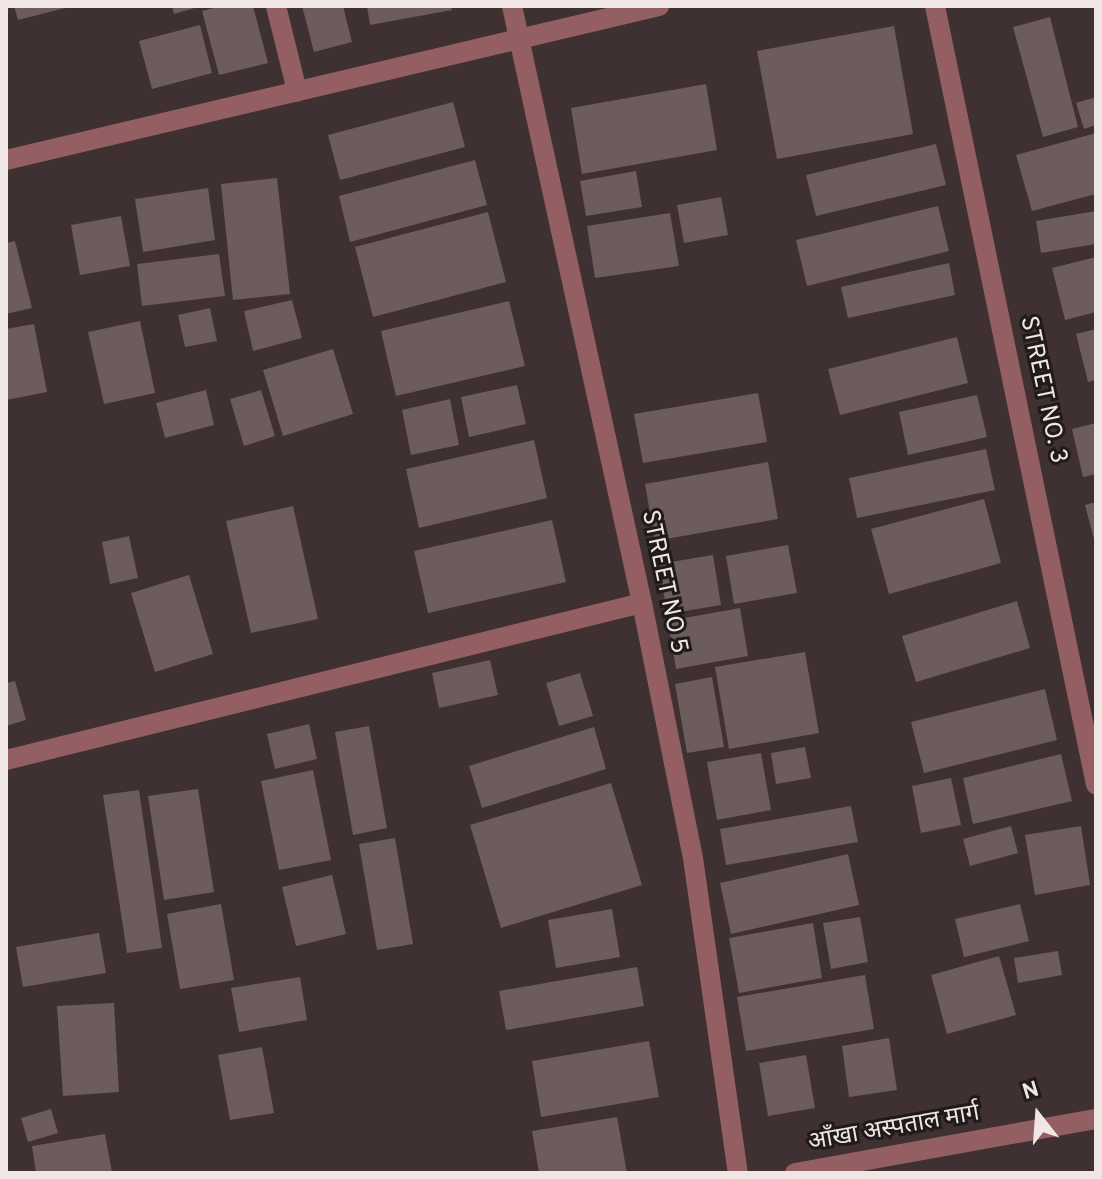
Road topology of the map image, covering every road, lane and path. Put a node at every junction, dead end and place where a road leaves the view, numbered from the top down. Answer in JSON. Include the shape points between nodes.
{"nodes":[{"id":1,"x":276,"y":6,"type":"edge"},
{"id":2,"x":512,"y":6,"type":"edge"},
{"id":3,"x":659,"y":6,"type":"edge"},
{"id":4,"x":935,"y":6,"type":"edge"},
{"id":5,"x":519,"y":39,"type":"junction"},
{"id":6,"x":297,"y":91,"type":"junction"},
{"id":7,"x":6,"y":160,"type":"edge"},
{"id":8,"x":642,"y":603,"type":"junction"},
{"id":9,"x":6,"y":760,"type":"edge"},
{"id":10,"x":1096,"y":785,"type":"edge"},
{"id":11,"x":1096,"y":1119,"type":"edge"},
{"id":12,"x":738,"y":1173,"type":"edge"},
{"id":13,"x":795,"y":1173,"type":"edge"}],
"edges":[{"from":1,"to":6,"type":"street"},
{"from":2,"to":5,"type":"street","name":"STREET NO 5"},
{"from":3,"to":5,"type":"street"},
{"from":4,"to":10,"type":"street","name":"STREET NO. 3"},
{"from":5,"to":6,"type":"street"},
{"from":5,"to":8,"type":"street","name":"STREET NO 5"},
{"from":6,"to":7,"type":"street"},
{"from":8,"to":9,"type":"street"},
{"from":8,"to":12,"type":"street","name":"STREET NO 5","via":[[693,858]]},
{"from":11,"to":13,"type":"street","name":"आँखा अस्पताल मार्ग"}]}
